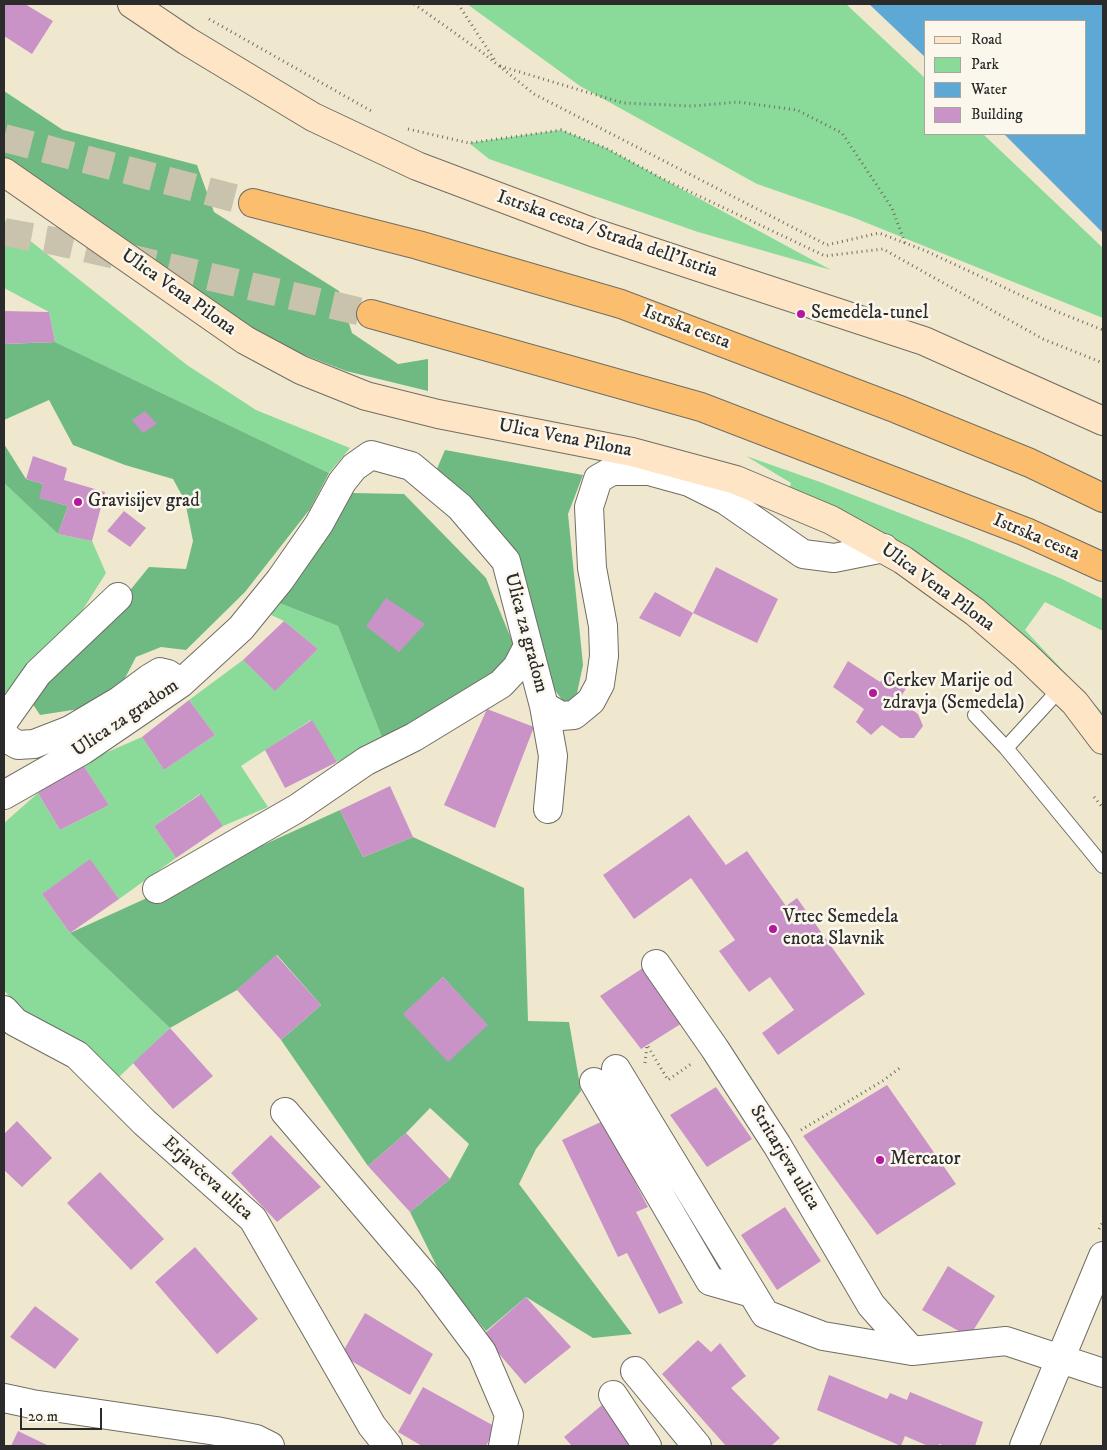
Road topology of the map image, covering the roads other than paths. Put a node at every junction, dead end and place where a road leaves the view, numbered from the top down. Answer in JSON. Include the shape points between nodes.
{"nodes":[{"id":1,"x":132,"y":4,"type":"edge"},
{"id":2,"x":4,"y":172,"type":"edge"},
{"id":3,"x":253,"y":202,"type":"tunnel mouth"},
{"id":4,"x":371,"y":314,"type":"tunnel mouth"},
{"id":5,"x":1103,"y":421,"type":"edge"},
{"id":6,"x":1103,"y":498,"type":"edge"},
{"id":7,"x":884,"y":548,"type":"junction"},
{"id":8,"x":1103,"y":566,"type":"edge"},
{"id":9,"x":118,"y":597,"type":"dead end"},
{"id":10,"x":528,"y":646,"type":"junction"},
{"id":11,"x":181,"y":683,"type":"junction"},
{"id":12,"x":1060,"y":689,"type":"junction"},
{"id":13,"x":544,"y":706,"type":"junction"},
{"id":14,"x":975,"y":715,"type":"dead end"},
{"id":15,"x":4,"y":721,"type":"edge"},
{"id":16,"x":4,"y":734,"type":"edge"},
{"id":17,"x":1103,"y":740,"type":"edge"},
{"id":18,"x":1006,"y":748,"type":"junction"},
{"id":19,"x":4,"y":795,"type":"edge"},
{"id":20,"x":548,"y":809,"type":"dead end"},
{"id":21,"x":1103,"y":866,"type":"edge"},
{"id":22,"x":157,"y":890,"type":"dead end"},
{"id":23,"x":656,"y":964,"type":"dead end"},
{"id":24,"x":4,"y":1010,"type":"edge"},
{"id":25,"x":605,"y":1075,"type":"dead end"},
{"id":26,"x":285,"y":1112,"type":"dead end"},
{"id":27,"x":1103,"y":1256,"type":"edge"},
{"id":28,"x":912,"y":1351,"type":"junction"},
{"id":29,"x":1060,"y":1360,"type":"junction"},
{"id":30,"x":635,"y":1371,"type":"dead end"},
{"id":31,"x":1103,"y":1373,"type":"edge"},
{"id":32,"x":613,"y":1395,"type":"dead end"},
{"id":33,"x":4,"y":1398,"type":"edge"},
{"id":34,"x":270,"y":1446,"type":"edge"},
{"id":35,"x":388,"y":1446,"type":"edge"},
{"id":36,"x":503,"y":1446,"type":"edge"},
{"id":37,"x":647,"y":1446,"type":"edge"},
{"id":38,"x":697,"y":1446,"type":"edge"},
{"id":39,"x":1024,"y":1446,"type":"edge"}],
"edges":[{"from":1,"to":5,"type":"street","name":"Istrska cesta / Strada dell'Istria","via":[[313,117],[417,166],[592,232],[924,340]]},
{"from":2,"to":7,"type":"street","name":"Ulica Vena Pilona","via":[[245,340],[300,370],[366,396],[429,412],[632,452],[736,480],[831,520]]},
{"from":3,"to":6,"type":"highway","name":"Istrska cesta","via":[[418,244],[621,304],[897,409],[1030,463]]},
{"from":4,"to":8,"type":"highway","name":"Istrska cesta","via":[[701,408],[1026,532]]},
{"from":7,"to":12,"type":"street","name":"Ulica Vena Pilona","via":[[975,612]]},
{"from":7,"to":13,"type":"street","name":"Ulica za gradom","via":[[834,558],[803,554],[725,500],[690,482],[649,471],[612,471],[598,479],[589,507],[592,568],[603,626],[604,656],[600,684],[591,701],[574,715],[561,716]]},
{"from":9,"to":15,"type":"street","via":[[38,673]]},
{"from":10,"to":11,"type":"street","name":"Ulica za gradom","via":[[506,561],[460,507],[411,466],[371,455],[354,467],[342,482],[319,524],[241,628]]},
{"from":10,"to":13,"type":"street","name":"Ulica za gradom"},
{"from":10,"to":22,"type":"street","via":[[517,667],[501,684],[414,737],[366,761],[296,809]]},
{"from":11,"to":16,"type":"street","via":[[160,672],[120,701],[70,730],[34,744],[18,745]]},
{"from":11,"to":19,"type":"street","name":"Ulica za gradom","via":[[83,750]]},
{"from":12,"to":17,"type":"street","name":"Ulica Vena Pilona"},
{"from":12,"to":18,"type":"lane"},
{"from":13,"to":20,"type":"street","via":[[553,756]]},
{"from":14,"to":18,"type":"lane"},
{"from":18,"to":21,"type":"lane"},
{"from":23,"to":28,"type":"street","name":"Stritarjeva ulica","via":[[777,1145],[870,1304]]},
{"from":24,"to":35,"type":"street","name":"Erjavčeva ulica","via":[[15,1022],[77,1055],[144,1122],[254,1219],[372,1426]]},
{"from":25,"to":28,"type":"street","via":[[765,1314],[822,1336]]},
{"from":26,"to":36,"type":"street","via":[[429,1281],[482,1352],[509,1415]]},
{"from":27,"to":29,"type":"street"},
{"from":28,"to":29,"type":"street","via":[[1006,1342]]},
{"from":29,"to":31,"type":"street"},
{"from":29,"to":39,"type":"street"},
{"from":30,"to":38,"type":"street"},
{"from":32,"to":37,"type":"street"},
{"from":33,"to":34,"type":"street","via":[[216,1431],[256,1439]]}]}
